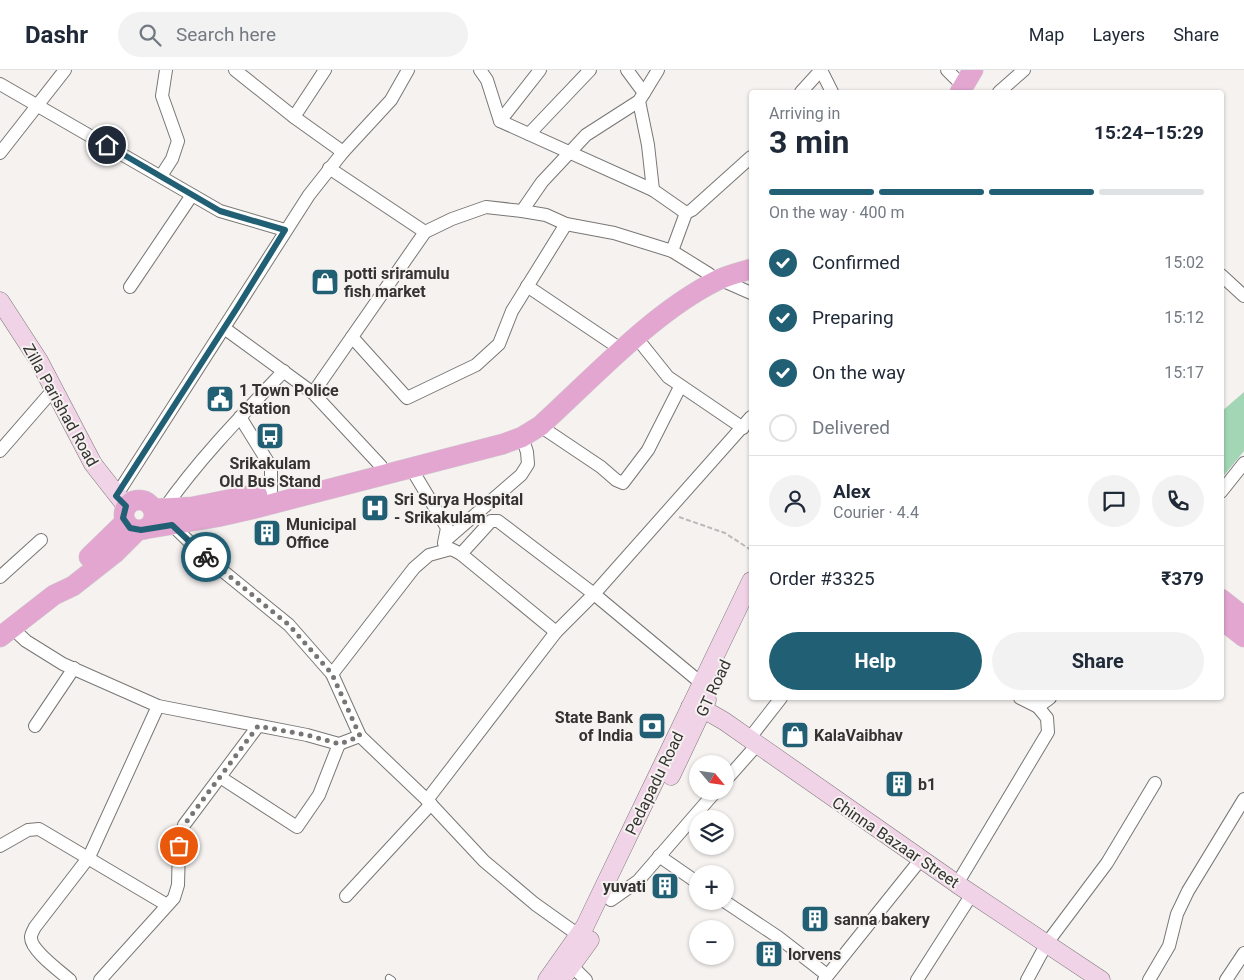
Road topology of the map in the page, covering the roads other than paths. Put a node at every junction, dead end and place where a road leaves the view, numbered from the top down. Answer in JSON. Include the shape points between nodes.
{"nodes":[{"id":1,"x":65,"y":70,"type":"edge"},
{"id":2,"x":166,"y":70,"type":"edge"},
{"id":3,"x":235,"y":70,"type":"edge"},
{"id":4,"x":325,"y":70,"type":"edge"},
{"id":5,"x":408,"y":70,"type":"edge"},
{"id":6,"x":480,"y":70,"type":"edge"},
{"id":7,"x":540,"y":70,"type":"edge"},
{"id":8,"x":590,"y":70,"type":"edge"},
{"id":9,"x":627,"y":70,"type":"edge"},
{"id":10,"x":658,"y":70,"type":"edge"},
{"id":11,"x":947,"y":70,"type":"edge"},
{"id":12,"x":1024,"y":70,"type":"edge"},
{"id":13,"x":818,"y":71,"type":"edge"},
{"id":14,"x":965,"y":83,"type":"edge"},
{"id":15,"x":0,"y":84,"type":"edge"},
{"id":16,"x":803,"y":90,"type":"edge"},
{"id":17,"x":831,"y":90,"type":"edge"},
{"id":18,"x":1001,"y":90,"type":"edge"},
{"id":19,"x":641,"y":97,"type":"junction"},
{"id":20,"x":36,"y":106,"type":"junction"},
{"id":21,"x":294,"y":117,"type":"junction"},
{"id":22,"x":500,"y":121,"type":"junction"},
{"id":23,"x":529,"y":134,"type":"junction"},
{"id":24,"x":343,"y":152,"type":"junction"},
{"id":25,"x":0,"y":153,"type":"edge"},
{"id":26,"x":570,"y":153,"type":"junction"},
{"id":27,"x":749,"y":159,"type":"edge"},
{"id":28,"x":329,"y":168,"type":"junction"},
{"id":29,"x":161,"y":176,"type":"junction"},
{"id":30,"x":653,"y":190,"type":"junction"},
{"id":31,"x":192,"y":195,"type":"junction"},
{"id":32,"x":522,"y":211,"type":"junction"},
{"id":33,"x":686,"y":213,"type":"junction"},
{"id":34,"x":566,"y":224,"type":"junction"},
{"id":35,"x":285,"y":230,"type":"junction"},
{"id":36,"x":425,"y":232,"type":"junction"},
{"id":37,"x":672,"y":251,"type":"junction"},
{"id":38,"x":749,"y":259,"type":"edge"},
{"id":39,"x":749,"y":269,"type":"edge"},
{"id":40,"x":714,"y":277,"type":"junction"},
{"id":41,"x":1224,"y":277,"type":"edge"},
{"id":42,"x":527,"y":286,"type":"junction"},
{"id":43,"x":130,"y":287,"type":"dead end"},
{"id":44,"x":749,"y":292,"type":"edge"},
{"id":45,"x":1244,"y":296,"type":"edge"},
{"id":46,"x":0,"y":301,"type":"edge"},
{"id":47,"x":224,"y":328,"type":"junction"},
{"id":48,"x":352,"y":337,"type":"junction"},
{"id":49,"x":624,"y":344,"type":"junction"},
{"id":50,"x":284,"y":371,"type":"junction"},
{"id":51,"x":680,"y":386,"type":"junction"},
{"id":52,"x":53,"y":390,"type":"junction"},
{"id":53,"x":313,"y":393,"type":"junction"},
{"id":54,"x":240,"y":417,"type":"junction"},
{"id":55,"x":749,"y":420,"type":"edge"},
{"id":56,"x":540,"y":426,"type":"junction"},
{"id":57,"x":743,"y":428,"type":"junction"},
{"id":58,"x":522,"y":437,"type":"junction"},
{"id":59,"x":0,"y":451,"type":"edge"},
{"id":60,"x":1244,"y":463,"type":"edge"},
{"id":61,"x":381,"y":466,"type":"junction"},
{"id":62,"x":411,"y":468,"type":"junction"},
{"id":63,"x":1224,"y":488,"type":"edge"},
{"id":64,"x":271,"y":491,"type":"junction"},
{"id":65,"x":163,"y":514,"type":"junction"},
{"id":66,"x":130,"y":517,"type":"junction"},
{"id":67,"x":40,"y":540,"type":"dead end"},
{"id":68,"x":446,"y":540,"type":"junction"},
{"id":69,"x":439,"y":552,"type":"junction"},
{"id":70,"x":461,"y":554,"type":"junction"},
{"id":71,"x":0,"y":577,"type":"edge"},
{"id":72,"x":749,"y":585,"type":"edge"},
{"id":73,"x":594,"y":594,"type":"junction"},
{"id":74,"x":1224,"y":602,"type":"edge"},
{"id":75,"x":749,"y":611,"type":"edge"},
{"id":76,"x":1244,"y":617,"type":"edge"},
{"id":77,"x":1224,"y":621,"type":"edge"},
{"id":78,"x":6,"y":632,"type":"edge"},
{"id":79,"x":556,"y":632,"type":"junction"},
{"id":80,"x":1244,"y":637,"type":"edge"},
{"id":81,"x":74,"y":668,"type":"junction"},
{"id":82,"x":332,"y":674,"type":"junction"},
{"id":83,"x":701,"y":683,"type":"junction"},
{"id":84,"x":780,"y":700,"type":"edge"},
{"id":85,"x":1024,"y":700,"type":"edge"},
{"id":86,"x":1047,"y":700,"type":"edge"},
{"id":87,"x":158,"y":706,"type":"junction"},
{"id":88,"x":1038,"y":707,"type":"junction"},
{"id":89,"x":696,"y":708,"type":"junction"},
{"id":90,"x":35,"y":726,"type":"dead end"},
{"id":91,"x":258,"y":726,"type":"junction"},
{"id":92,"x":360,"y":736,"type":"junction"},
{"id":93,"x":752,"y":743,"type":"junction"},
{"id":94,"x":340,"y":744,"type":"junction"},
{"id":95,"x":734,"y":768,"type":"edge"},
{"id":96,"x":220,"y":777,"type":"junction"},
{"id":97,"x":1155,"y":783,"type":"dead end"},
{"id":98,"x":1244,"y":799,"type":"edge"},
{"id":99,"x":708,"y":800,"type":"edge"},
{"id":100,"x":429,"y":802,"type":"junction"},
{"id":101,"x":1240,"y":817,"type":"edge"},
{"id":102,"x":0,"y":846,"type":"edge"},
{"id":103,"x":88,"y":856,"type":"junction"},
{"id":104,"x":659,"y":856,"type":"junction"},
{"id":105,"x":921,"y":859,"type":"junction"},
{"id":106,"x":689,"y":877,"type":"edge"},
{"id":107,"x":958,"y":884,"type":"junction"},
{"id":108,"x":972,"y":894,"type":"junction"},
{"id":109,"x":346,"y":896,"type":"dead end"},
{"id":110,"x":611,"y":900,"type":"junction"},
{"id":111,"x":167,"y":905,"type":"junction"},
{"id":112,"x":734,"y":908,"type":"edge"},
{"id":113,"x":584,"y":939,"type":"junction"},
{"id":114,"x":1047,"y":944,"type":"junction"},
{"id":115,"x":1244,"y":953,"type":"edge"},
{"id":116,"x":567,"y":973,"type":"edge"},
{"id":117,"x":826,"y":978,"type":"edge"},
{"id":118,"x":70,"y":980,"type":"edge"},
{"id":119,"x":100,"y":980,"type":"edge"},
{"id":120,"x":546,"y":980,"type":"edge"},
{"id":121,"x":586,"y":980,"type":"edge"},
{"id":122,"x":916,"y":980,"type":"edge"},
{"id":123,"x":1027,"y":980,"type":"edge"},
{"id":124,"x":1101,"y":980,"type":"edge"},
{"id":125,"x":1149,"y":980,"type":"edge"},
{"id":126,"x":1226,"y":980,"type":"edge"}],
"edges":[{"from":1,"to":20,"type":"street"},
{"from":2,"to":29,"type":"street","via":[[162,96],[178,141]]},
{"from":3,"to":21,"type":"street"},
{"from":4,"to":21,"type":"street"},
{"from":5,"to":24,"type":"street","via":[[391,100]]},
{"from":6,"to":22,"type":"street","via":[[487,80]]},
{"from":7,"to":22,"type":"street"},
{"from":8,"to":23,"type":"street"},
{"from":9,"to":19,"type":"street"},
{"from":10,"to":19,"type":"street"},
{"from":11,"to":14,"type":"street"},
{"from":12,"to":18,"type":"street"},
{"from":13,"to":16,"type":"street"},
{"from":13,"to":17,"type":"street"},
{"from":15,"to":20,"type":"street"},
{"from":19,"to":26,"type":"street","via":[[596,127]]},
{"from":19,"to":30,"type":"street"},
{"from":20,"to":25,"type":"street"},
{"from":20,"to":29,"type":"street"},
{"from":21,"to":24,"type":"street"},
{"from":22,"to":23,"type":"street"},
{"from":23,"to":26,"type":"street"},
{"from":24,"to":28,"type":"street"},
{"from":26,"to":30,"type":"street"},
{"from":26,"to":32,"type":"street","via":[[542,182]]},
{"from":27,"to":33,"type":"street"},
{"from":28,"to":35,"type":"street"},
{"from":28,"to":36,"type":"street"},
{"from":29,"to":31,"type":"street"},
{"from":30,"to":33,"type":"street"},
{"from":31,"to":35,"type":"street","via":[[236,217]]},
{"from":31,"to":43,"type":"street"},
{"from":32,"to":34,"type":"street","via":[[546,215]]},
{"from":32,"to":36,"type":"street","via":[[486,207]]},
{"from":33,"to":37,"type":"street"},
{"from":34,"to":37,"type":"street","via":[[614,233]]},
{"from":34,"to":42,"type":"street"},
{"from":35,"to":47,"type":"street"},
{"from":36,"to":48,"type":"street"},
{"from":37,"to":40,"type":"street"},
{"from":38,"to":40,"type":"main road"},
{"from":39,"to":40,"type":"main road"},
{"from":40,"to":44,"type":"street"},
{"from":40,"to":49,"type":"main road","via":[[680,291]]},
{"from":41,"to":45,"type":"street"},
{"from":42,"to":48,"type":"street","via":[[512,311],[499,344],[476,365],[407,398]]},
{"from":42,"to":49,"type":"street"},
{"from":46,"to":52,"type":"main road","name":"Zilla Parishad Road","via":[[39,361]]},
{"from":47,"to":50,"type":"street"},
{"from":47,"to":66,"type":"street"},
{"from":48,"to":53,"type":"street"},
{"from":49,"to":51,"type":"street"},
{"from":49,"to":56,"type":"main road"},
{"from":49,"to":61,"type":"main road","via":[[540,414],[508,433]]},
{"from":50,"to":53,"type":"street"},
{"from":50,"to":54,"type":"street"},
{"from":51,"to":56,"type":"street","via":[[648,450],[623,483]]},
{"from":51,"to":57,"type":"street"},
{"from":52,"to":59,"type":"street"},
{"from":52,"to":66,"type":"main road","name":"Zilla Parishad Road","via":[[94,464]]},
{"from":53,"to":61,"type":"street"},
{"from":54,"to":64,"type":"street","via":[[271,467]]},
{"from":54,"to":65,"type":"street","via":[[186,478]]},
{"from":55,"to":57,"type":"street"},
{"from":56,"to":58,"type":"main road"},
{"from":57,"to":73,"type":"street"},
{"from":58,"to":62,"type":"main road"},
{"from":58,"to":68,"type":"street","via":[[528,464],[520,475]]},
{"from":60,"to":63,"type":"street"},
{"from":61,"to":64,"type":"main road"},
{"from":62,"to":65,"type":"main road","via":[[217,517]]},
{"from":62,"to":68,"type":"street","via":[[447,528]]},
{"from":64,"to":65,"type":"main road"},
{"from":65,"to":66,"type":"main road","via":[[153,520]]},
{"from":65,"to":66,"type":"main road","via":[[140,500],[132,501]]},
{"from":65,"to":82,"type":"street","via":[[202,554],[289,625]]},
{"from":66,"to":78,"type":"main road","via":[[68,577],[54,595]]},
{"from":67,"to":71,"type":"street"},
{"from":68,"to":69,"type":"street"},
{"from":69,"to":70,"type":"street","via":[[451,549]]},
{"from":69,"to":82,"type":"street","via":[[429,555],[414,568]]},
{"from":70,"to":73,"type":"street","via":[[491,521],[498,521]]},
{"from":70,"to":79,"type":"street"},
{"from":72,"to":83,"type":"main road","name":"Pedapadu Road"},
{"from":73,"to":79,"type":"street"},
{"from":73,"to":83,"type":"street"},
{"from":74,"to":76,"type":"main road"},
{"from":75,"to":89,"type":"main road","name":"GT Road"},
{"from":77,"to":80,"type":"main road"},
{"from":78,"to":81,"type":"street"},
{"from":79,"to":100,"type":"street"},
{"from":81,"to":87,"type":"street"},
{"from":81,"to":90,"type":"street"},
{"from":82,"to":92,"type":"street"},
{"from":83,"to":89,"type":"main road","name":"Pedapadu Road"},
{"from":84,"to":93,"type":"street"},
{"from":85,"to":88,"type":"street"},
{"from":86,"to":88,"type":"street"},
{"from":87,"to":91,"type":"street"},
{"from":87,"to":103,"type":"street"},
{"from":88,"to":107,"type":"street","via":[[1047,718],[1048,732]]},
{"from":89,"to":93,"type":"main road","name":"Chinna Bazaar Street"},
{"from":89,"to":110,"type":"main road","name":"GT Road"},
{"from":89,"to":113,"type":"main road","name":"Pedapadu Road"},
{"from":91,"to":94,"type":"street"},
{"from":91,"to":96,"type":"street"},
{"from":92,"to":94,"type":"street"},
{"from":92,"to":100,"type":"street"},
{"from":93,"to":95,"type":"street"},
{"from":93,"to":105,"type":"main road","name":"Chinna Bazaar Street"},
{"from":94,"to":96,"type":"street","via":[[317,799],[297,827]]},
{"from":96,"to":111,"type":"street","via":[[184,825],[179,846],[178,885],[174,898]]},
{"from":97,"to":114,"type":"street","via":[[1107,863]]},
{"from":98,"to":101,"type":"street"},
{"from":99,"to":104,"type":"street"},
{"from":100,"to":109,"type":"street"},
{"from":100,"to":113,"type":"street","via":[[484,861],[535,904]]},
{"from":101,"to":125,"type":"street","via":[[1188,891],[1168,946]]},
{"from":102,"to":103,"type":"street","via":[[28,830],[39,829]]},
{"from":103,"to":111,"type":"street"},
{"from":103,"to":118,"type":"street","via":[[30,937],[38,952]]},
{"from":104,"to":106,"type":"street"},
{"from":104,"to":110,"type":"street","via":[[638,881]]},
{"from":105,"to":107,"type":"main road","name":"Chinna Bazaar Street"},
{"from":105,"to":117,"type":"street"},
{"from":107,"to":108,"type":"main road","name":"Chinna Bazaar Street"},
{"from":108,"to":114,"type":"main road","name":"Chinna Bazaar Street"},
{"from":108,"to":122,"type":"street"},
{"from":110,"to":113,"type":"main road","name":"GT Road"},
{"from":111,"to":119,"type":"street"},
{"from":112,"to":117,"type":"street","via":[[778,937]]},
{"from":113,"to":116,"type":"main road","name":"GT Road"},
{"from":113,"to":120,"type":"main road","name":"Pedapadu Road"},
{"from":114,"to":123,"type":"street"},
{"from":114,"to":124,"type":"main road","name":"Chinna Bazaar Street"},
{"from":115,"to":126,"type":"street"},
{"from":116,"to":121,"type":"street"}]}
